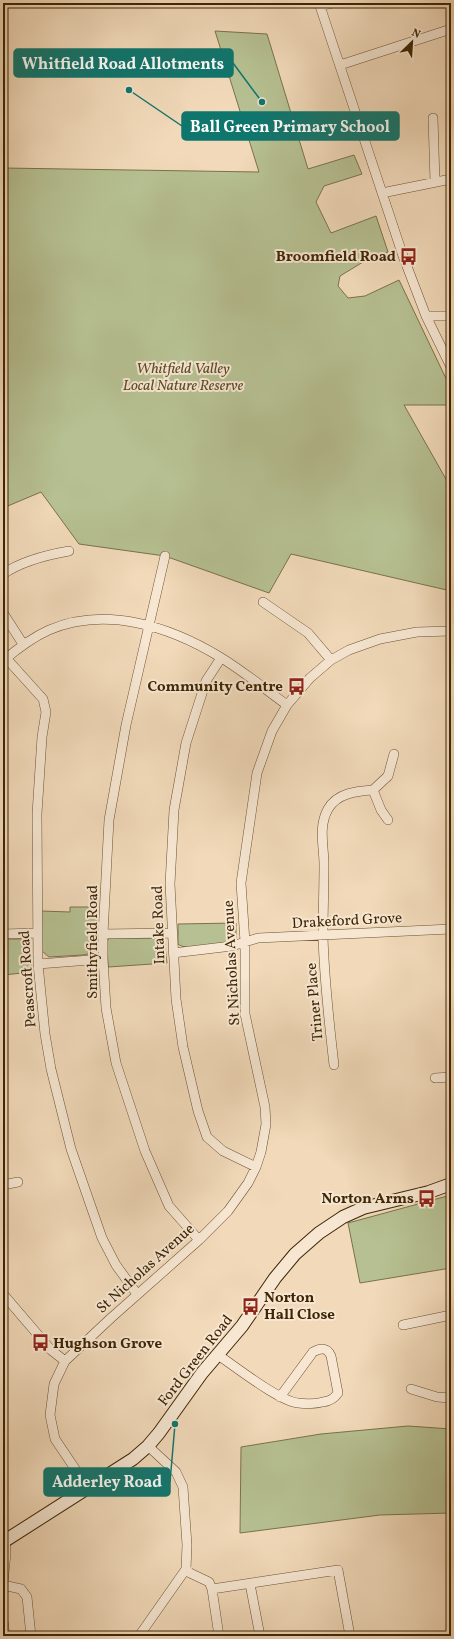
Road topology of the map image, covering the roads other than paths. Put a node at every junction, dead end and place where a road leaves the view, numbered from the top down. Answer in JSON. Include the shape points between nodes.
{"nodes":[{"id":1,"x":333,"y":3,"type":"edge"},
{"id":2,"x":320,"y":5,"type":"edge"},
{"id":3,"x":451,"y":29,"type":"edge"},
{"id":4,"x":340,"y":65,"type":"junction"},
{"id":5,"x":433,"y":118,"type":"dead end"},
{"id":6,"x":451,"y":179,"type":"edge"},
{"id":7,"x":435,"y":182,"type":"junction"},
{"id":8,"x":382,"y":193,"type":"junction"},
{"id":9,"x":426,"y":316,"type":"junction"},
{"id":10,"x":451,"y":316,"type":"edge"},
{"id":11,"x":451,"y":367,"type":"edge"},
{"id":12,"x":68,"y":551,"type":"dead end"},
{"id":13,"x":165,"y":556,"type":"dead end"},
{"id":14,"x":3,"y":574,"type":"edge"},
{"id":15,"x":263,"y":602,"type":"dead end"},
{"id":16,"x":3,"y":614,"type":"edge"},
{"id":17,"x":148,"y":625,"type":"junction"},
{"id":18,"x":451,"y":631,"type":"edge"},
{"id":19,"x":23,"y":644,"type":"junction"},
{"id":20,"x":221,"y":658,"type":"junction"},
{"id":21,"x":4,"y":659,"type":"edge"},
{"id":22,"x":331,"y":660,"type":"junction"},
{"id":23,"x":288,"y":704,"type":"junction"},
{"id":24,"x":394,"y":754,"type":"dead end"},
{"id":25,"x":373,"y":790,"type":"junction"},
{"id":26,"x":388,"y":820,"type":"dead end"},
{"id":27,"x":451,"y":929,"type":"edge"},
{"id":28,"x":172,"y":932,"type":"junction"},
{"id":29,"x":37,"y":933,"type":"junction"},
{"id":30,"x":3,"y":934,"type":"edge"},
{"id":31,"x":103,"y":934,"type":"junction"},
{"id":32,"x":323,"y":936,"type":"junction"},
{"id":33,"x":245,"y":942,"type":"junction"},
{"id":34,"x":174,"y":953,"type":"junction"},
{"id":35,"x":103,"y":959,"type":"junction"},
{"id":36,"x":38,"y":964,"type":"junction"},
{"id":37,"x":334,"y":1065,"type":"dead end"},
{"id":38,"x":451,"y":1077,"type":"edge"},
{"id":39,"x":435,"y":1078,"type":"dead end"},
{"id":40,"x":256,"y":1167,"type":"junction"},
{"id":41,"x":18,"y":1182,"type":"dead end"},
{"id":42,"x":451,"y":1184,"type":"edge"},
{"id":43,"x":3,"y":1185,"type":"edge"},
{"id":44,"x":199,"y":1240,"type":"junction"},
{"id":45,"x":3,"y":1294,"type":"edge"},
{"id":46,"x":137,"y":1294,"type":"junction"},
{"id":47,"x":451,"y":1315,"type":"edge"},
{"id":48,"x":403,"y":1325,"type":"dead end"},
{"id":49,"x":218,"y":1355,"type":"junction"},
{"id":50,"x":65,"y":1361,"type":"junction"},
{"id":51,"x":410,"y":1389,"type":"dead end"},
{"id":52,"x":280,"y":1397,"type":"junction"},
{"id":53,"x":451,"y":1398,"type":"edge"},
{"id":54,"x":148,"y":1446,"type":"junction"},
{"id":55,"x":88,"y":1488,"type":"junction"},
{"id":56,"x":4,"y":1541,"type":"edge"},
{"id":57,"x":186,"y":1569,"type":"junction"},
{"id":58,"x":3,"y":1584,"type":"edge"},
{"id":59,"x":250,"y":1584,"type":"junction"},
{"id":60,"x":212,"y":1589,"type":"junction"},
{"id":61,"x":3,"y":1620,"type":"edge"},
{"id":62,"x":5,"y":1636,"type":"edge"},
{"id":63,"x":31,"y":1636,"type":"edge"},
{"id":64,"x":140,"y":1636,"type":"edge"},
{"id":65,"x":219,"y":1636,"type":"edge"},
{"id":66,"x":260,"y":1636,"type":"edge"},
{"id":67,"x":350,"y":1636,"type":"edge"}],
"edges":[{"from":1,"to":2,"type":"street"},
{"from":2,"to":4,"type":"street"},
{"from":3,"to":4,"type":"street"},
{"from":4,"to":8,"type":"street"},
{"from":5,"to":7,"type":"street"},
{"from":6,"to":7,"type":"street"},
{"from":7,"to":8,"type":"street"},
{"from":8,"to":9,"type":"street"},
{"from":9,"to":10,"type":"street"},
{"from":9,"to":11,"type":"street"},
{"from":12,"to":14,"type":"street","via":[[45,555],[11,568]]},
{"from":13,"to":17,"type":"street","name":"Smithyfield Road"},
{"from":15,"to":22,"type":"street","via":[[308,633]]},
{"from":16,"to":19,"type":"street"},
{"from":17,"to":19,"type":"street","via":[[123,620],[93,620],[48,630]]},
{"from":17,"to":20,"type":"street","via":[[172,632]]},
{"from":17,"to":31,"type":"street","name":"Smithyfield Road","via":[[109,820]]},
{"from":18,"to":22,"type":"street","name":"St Nicholas Avenue","via":[[417,632],[380,639],[349,650]]},
{"from":19,"to":21,"type":"street"},
{"from":20,"to":23,"type":"street"},
{"from":20,"to":28,"type":"street","name":"Intake Road","via":[[206,681],[186,743],[174,810],[170,884]]},
{"from":21,"to":29,"type":"street","name":"Peascroft Road","via":[[43,698],[46,712],[37,814]]},
{"from":22,"to":23,"type":"street","name":"St Nicholas Avenue","via":[[310,678]]},
{"from":23,"to":33,"type":"street","name":"St Nicholas Avenue","via":[[272,731],[257,774],[252,801],[241,883]]},
{"from":24,"to":25,"type":"street","via":[[388,776]]},
{"from":25,"to":26,"type":"street"},
{"from":25,"to":32,"type":"street","name":"Triner Place","via":[[340,797],[328,808],[322,828]]},
{"from":27,"to":32,"type":"street","name":"Drakeford Grove"},
{"from":28,"to":31,"type":"street"},
{"from":28,"to":34,"type":"street","name":"Intake Road"},
{"from":29,"to":30,"type":"street"},
{"from":29,"to":36,"type":"street","name":"Peascroft Road"},
{"from":31,"to":35,"type":"street","name":"Smithyfield Road"},
{"from":32,"to":33,"type":"street","name":"Drakeford Grove","via":[[258,938]]},
{"from":32,"to":37,"type":"street","name":"Triner Place","via":[[326,1000]]},
{"from":33,"to":34,"type":"street","name":"Drakeford Grove"},
{"from":33,"to":40,"type":"street","name":"St Nicholas Avenue","via":[[245,1014],[265,1107],[266,1124]]},
{"from":34,"to":40,"type":"street","name":"Intake Road","via":[[176,999],[183,1047],[207,1137],[223,1151]]},
{"from":35,"to":36,"type":"street"},
{"from":35,"to":44,"type":"street","name":"Smithyfield Road","via":[[106,1008],[116,1063],[145,1151],[169,1206]]},
{"from":36,"to":46,"type":"street","name":"Peascroft Road","via":[[45,1034],[71,1149],[102,1238],[116,1266]]},
{"from":38,"to":39,"type":"street"},
{"from":40,"to":44,"type":"street","name":"St Nicholas Avenue","via":[[240,1196]]},
{"from":41,"to":43,"type":"street"},
{"from":42,"to":49,"type":"main road","name":"Ford Green Road","via":[[363,1208],[343,1217],[319,1233],[295,1254],[274,1278],[242,1326]]},
{"from":44,"to":46,"type":"street","name":"St Nicholas Avenue"},
{"from":45,"to":50,"type":"street","via":[[52,1350]]},
{"from":46,"to":50,"type":"street","name":"St Nicholas Avenue"},
{"from":47,"to":48,"type":"street"},
{"from":49,"to":52,"type":"street"},
{"from":49,"to":54,"type":"main road","name":"Ford Green Road"},
{"from":50,"to":55,"type":"street","name":"St Nicholas Avenue","via":[[54,1384],[50,1414],[56,1439]]},
{"from":51,"to":53,"type":"street","via":[[437,1397]]},
{"from":52,"to":52,"type":"street","via":[[313,1352],[319,1349],[329,1352],[338,1393],[335,1398],[317,1403],[297,1403]]},
{"from":54,"to":55,"type":"main road","name":"Ford Green Road","via":[[133,1459]]},
{"from":54,"to":57,"type":"street","via":[[176,1472],[184,1487]]},
{"from":55,"to":56,"type":"main road","name":"Ford Green Road"},
{"from":56,"to":58,"type":"street","via":[[6,1553]]},
{"from":57,"to":60,"type":"street","via":[[209,1582]]},
{"from":57,"to":64,"type":"street"},
{"from":58,"to":63,"type":"street","via":[[21,1590],[27,1596]]},
{"from":59,"to":60,"type":"street"},
{"from":59,"to":66,"type":"street"},
{"from":59,"to":67,"type":"street","via":[[338,1570]]},
{"from":60,"to":65,"type":"street"},
{"from":61,"to":62,"type":"street"}]}
